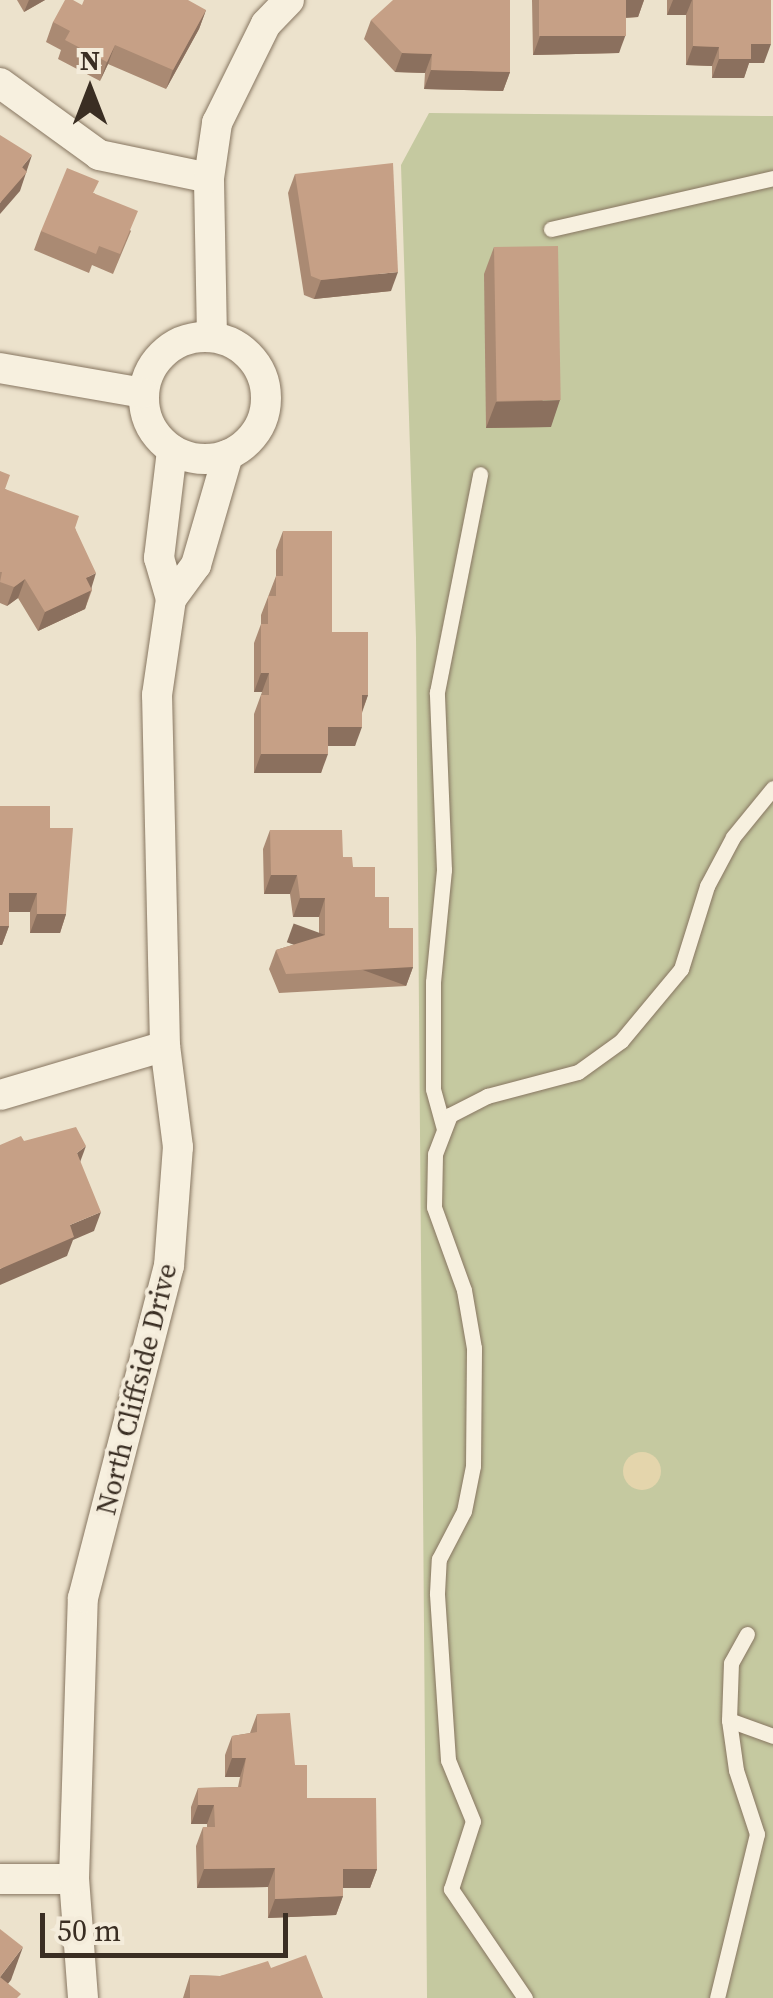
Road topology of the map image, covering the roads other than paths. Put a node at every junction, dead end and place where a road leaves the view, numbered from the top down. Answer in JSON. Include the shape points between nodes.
{"nodes":[{"id":1,"x":288,"y":0,"type":"edge"},
{"id":2,"x":0,"y":83,"type":"edge"},
{"id":3,"x":209,"y":178,"type":"junction"},
{"id":4,"x":773,"y":178,"type":"edge"},
{"id":5,"x":550,"y":230,"type":"dead end"},
{"id":6,"x":212,"y":337,"type":"junction"},
{"id":7,"x":0,"y":368,"type":"edge"},
{"id":8,"x":143,"y":393,"type":"junction"},
{"id":9,"x":172,"y":450,"type":"junction"},
{"id":10,"x":228,"y":455,"type":"junction"},
{"id":11,"x":480,"y":474,"type":"dead end"},
{"id":12,"x":171,"y":599,"type":"junction"},
{"id":13,"x":773,"y":788,"type":"edge"},
{"id":14,"x":164,"y":1046,"type":"junction"},
{"id":15,"x":0,"y":1095,"type":"edge"},
{"id":16,"x":444,"y":1130,"type":"junction"},
{"id":17,"x":748,"y":1634,"type":"dead end"},
{"id":18,"x":729,"y":1720,"type":"junction"},
{"id":19,"x":773,"y":1736,"type":"edge"},
{"id":20,"x":0,"y":1879,"type":"edge"},
{"id":21,"x":74,"y":1879,"type":"junction"},
{"id":22,"x":83,"y":1998,"type":"edge"},
{"id":23,"x":525,"y":1998,"type":"edge"},
{"id":24,"x":718,"y":1998,"type":"edge"}],
"edges":[{"from":1,"to":3,"type":"street","via":[[266,24],[216,122]]},
{"from":2,"to":3,"type":"street","via":[[99,155]]},
{"from":3,"to":6,"type":"street"},
{"from":4,"to":5,"type":"lane"},
{"from":6,"to":8,"type":"street","via":[[177,343],[154,362]]},
{"from":6,"to":10,"type":"street","via":[[250,357],[265,386],[262,419],[252,438]]},
{"from":7,"to":8,"type":"street"},
{"from":8,"to":9,"type":"street","via":[[150,428]]},
{"from":9,"to":10,"type":"street","via":[[197,459]]},
{"from":9,"to":12,"type":"street","name":"North Cliffside Drive","via":[[159,558]]},
{"from":10,"to":12,"type":"street","name":"North Cliffside Drive","via":[[196,564]]},
{"from":11,"to":16,"type":"lane","via":[[447,614],[437,692],[444,870],[433,982],[433,1089]]},
{"from":12,"to":14,"type":"street","name":"North Cliffside Drive","via":[[156,694]]},
{"from":13,"to":16,"type":"lane","via":[[733,837],[707,886],[681,969],[621,1041],[578,1072],[487,1096],[450,1114]]},
{"from":14,"to":15,"type":"street"},
{"from":14,"to":21,"type":"street","name":"North Cliffside Drive","via":[[178,1146],[169,1266],[83,1598]]},
{"from":16,"to":23,"type":"lane","via":[[435,1154],[434,1207],[464,1290],[474,1348],[474,1466],[464,1511],[440,1559],[437,1594],[448,1760],[473,1821],[451,1890]]},
{"from":17,"to":18,"type":"lane","via":[[731,1664]]},
{"from":18,"to":19,"type":"lane"},
{"from":18,"to":24,"type":"lane","via":[[736,1770],[757,1834]]},
{"from":20,"to":21,"type":"street"},
{"from":21,"to":22,"type":"street","name":"North Cliffside Drive"}]}
